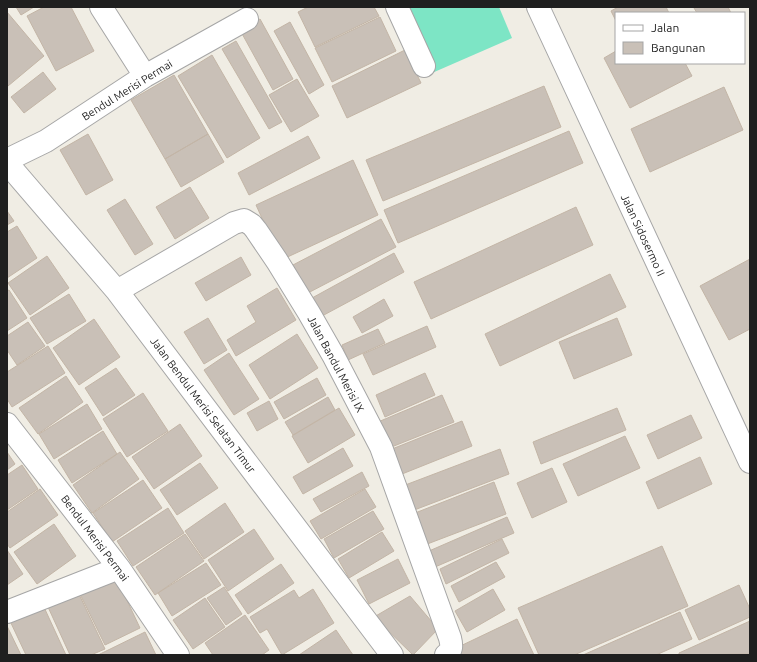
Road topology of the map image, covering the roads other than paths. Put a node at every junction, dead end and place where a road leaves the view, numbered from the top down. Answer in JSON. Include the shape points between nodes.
{"nodes":[{"id":1,"x":101,"y":7,"type":"edge"},
{"id":2,"x":398,"y":7,"type":"edge"},
{"id":3,"x":544,"y":9,"type":"edge"},
{"id":4,"x":247,"y":19,"type":"dead end"},
{"id":5,"x":424,"y":66,"type":"dead end"},
{"id":6,"x":146,"y":76,"type":"junction"},
{"id":7,"x":7,"y":160,"type":"edge"},
{"id":8,"x":7,"y":163,"type":"edge"},
{"id":9,"x":117,"y":291,"type":"junction"},
{"id":10,"x":7,"y":424,"type":"edge"},
{"id":11,"x":750,"y":462,"type":"edge"},
{"id":12,"x":118,"y":568,"type":"junction"},
{"id":13,"x":7,"y":612,"type":"edge"},
{"id":14,"x":178,"y":655,"type":"edge"},
{"id":15,"x":392,"y":655,"type":"edge"},
{"id":16,"x":446,"y":655,"type":"edge"}],
"edges":[{"from":1,"to":6,"type":"street"},
{"from":2,"to":5,"type":"street"},
{"from":3,"to":11,"type":"street","name":"Jalan Sidosermo II"},
{"from":4,"to":6,"type":"street","name":"Bendul Merisi Permai"},
{"from":6,"to":7,"type":"street","name":"Bendul Merisi Permai","via":[[37,146]]},
{"from":8,"to":9,"type":"street","name":"Jalan Bendul Merisi Selatan Timur"},
{"from":9,"to":15,"type":"street","name":"Jalan Bendul Merisi Selatan Timur"},
{"from":9,"to":16,"type":"street","name":"Jalan Bandul Merisi IX","via":[[234,224],[244,220],[252,225],[277,261],[333,354],[381,447],[450,638],[451,650]]},
{"from":10,"to":12,"type":"street","name":"Bendul Merisi Permai"},
{"from":12,"to":13,"type":"street"},
{"from":12,"to":14,"type":"street","name":"Bendul Merisi Permai"}]}
